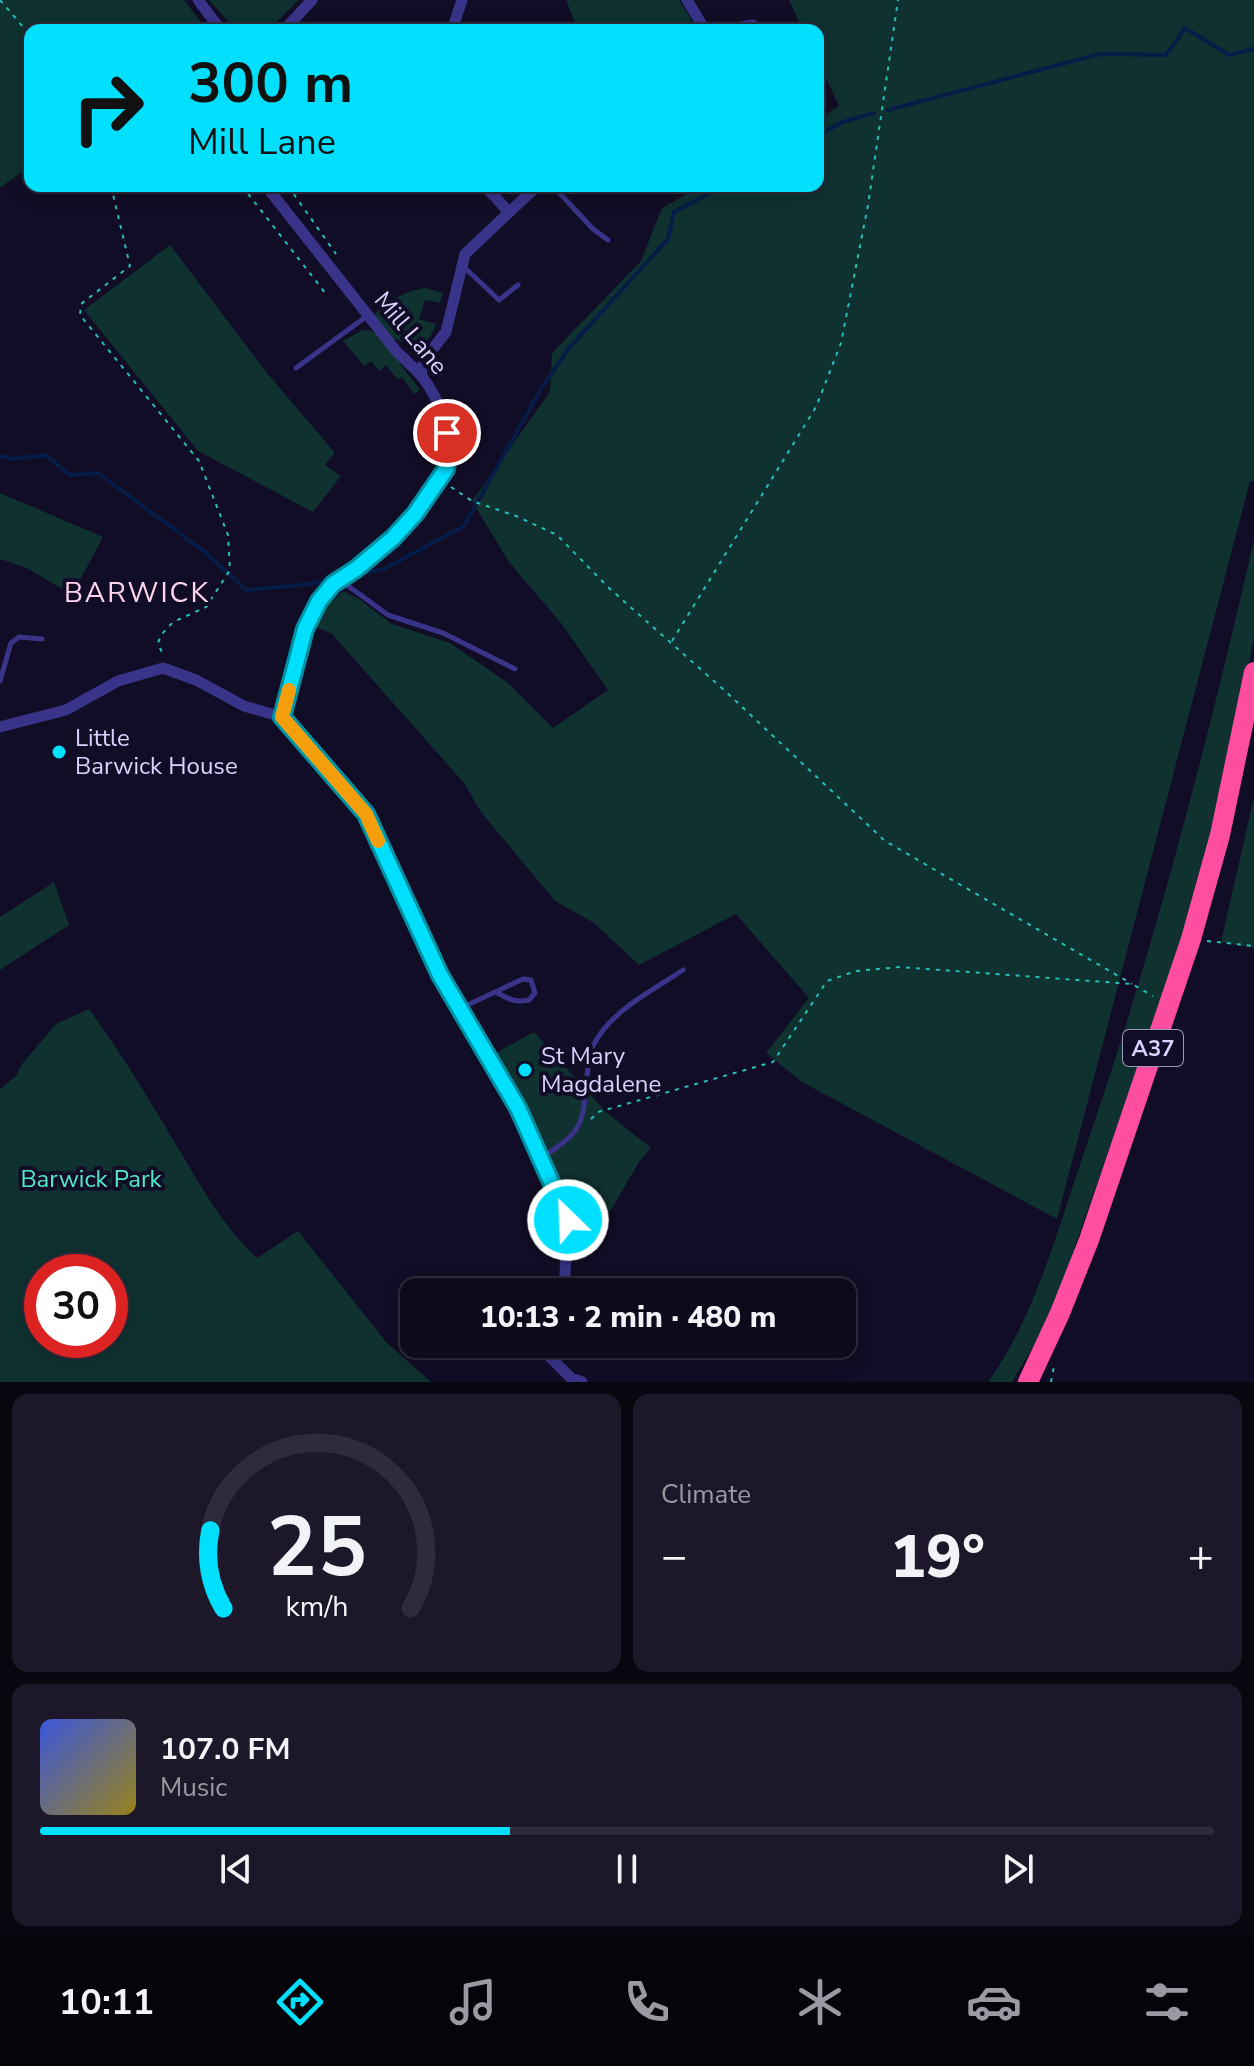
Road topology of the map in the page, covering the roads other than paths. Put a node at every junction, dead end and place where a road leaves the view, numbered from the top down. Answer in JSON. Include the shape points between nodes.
{"nodes":[{"id":1,"x":198,"y":0,"type":"edge"},
{"id":2,"x":312,"y":0,"type":"edge"},
{"id":3,"x":462,"y":0,"type":"edge"},
{"id":4,"x":687,"y":0,"type":"edge"},
{"id":5,"x":216,"y":24,"type":"edge"},
{"id":6,"x":290,"y":24,"type":"edge"},
{"id":7,"x":454,"y":24,"type":"edge"},
{"id":8,"x":701,"y":24,"type":"edge"},
{"id":9,"x":271,"y":192,"type":"edge"},
{"id":10,"x":491,"y":192,"type":"edge"},
{"id":11,"x":531,"y":192,"type":"edge"},
{"id":12,"x":559,"y":192,"type":"edge"},
{"id":13,"x":509,"y":212,"type":"junction"},
{"id":14,"x":608,"y":240,"type":"dead end"},
{"id":15,"x":462,"y":265,"type":"junction"},
{"id":16,"x":518,"y":285,"type":"dead end"},
{"id":17,"x":368,"y":316,"type":"junction"},
{"id":18,"x":296,"y":368,"type":"dead end"},
{"id":19,"x":421,"y":376,"type":"junction"},
{"id":20,"x":340,"y":580,"type":"junction"},
{"id":21,"x":42,"y":639,"type":"dead end"},
{"id":22,"x":515,"y":669,"type":"dead end"},
{"id":23,"x":0,"y":681,"type":"edge"},
{"id":24,"x":1253,"y":683,"type":"edge"},
{"id":25,"x":282,"y":717,"type":"junction"},
{"id":26,"x":0,"y":727,"type":"edge"},
{"id":27,"x":683,"y":970,"type":"dead end"},
{"id":28,"x":496,"y":992,"type":"junction"},
{"id":29,"x":460,"y":1009,"type":"junction"},
{"id":30,"x":541,"y":1159,"type":"junction"},
{"id":31,"x":565,"y":1278,"type":"edge"},
{"id":32,"x":551,"y":1358,"type":"edge"},
{"id":33,"x":582,"y":1382,"type":"edge"},
{"id":34,"x":1028,"y":1382,"type":"edge"}],
"edges":[{"from":1,"to":5,"type":"street"},
{"from":2,"to":6,"type":"street"},
{"from":3,"to":7,"type":"street"},
{"from":4,"to":8,"type":"street"},
{"from":9,"to":17,"type":"street","name":"Mill Lane"},
{"from":10,"to":13,"type":"street"},
{"from":11,"to":13,"type":"street"},
{"from":12,"to":14,"type":"lane"},
{"from":13,"to":15,"type":"street","via":[[465,254]]},
{"from":15,"to":16,"type":"lane","via":[[499,300]]},
{"from":15,"to":19,"type":"street","via":[[446,332],[428,355]]},
{"from":17,"to":18,"type":"lane"},
{"from":17,"to":19,"type":"street","name":"Mill Lane"},
{"from":19,"to":20,"type":"street","name":"Mill Lane","via":[[447,433],[446,469],[393,538]]},
{"from":20,"to":22,"type":"lane","via":[[388,615],[443,633]]},
{"from":20,"to":25,"type":"street","name":"Mill Lane","via":[[319,601],[305,629]]},
{"from":21,"to":23,"type":"lane","via":[[19,637],[11,643]]},
{"from":24,"to":34,"type":"highway","number":"A37","via":[[1191,939],[1089,1240]]},
{"from":25,"to":26,"type":"street","via":[[244,706],[163,668],[118,681],[66,710]]},
{"from":25,"to":29,"type":"street","via":[[366,814]]},
{"from":27,"to":30,"type":"lane","via":[[603,1030],[588,1059],[584,1114],[577,1130]]},
{"from":28,"to":28,"type":"lane","via":[[527,979],[535,993],[517,1002]]},
{"from":28,"to":29,"type":"lane"},
{"from":29,"to":30,"type":"street"},
{"from":30,"to":31,"type":"street","via":[[568,1220]]},
{"from":32,"to":33,"type":"street"}]}
